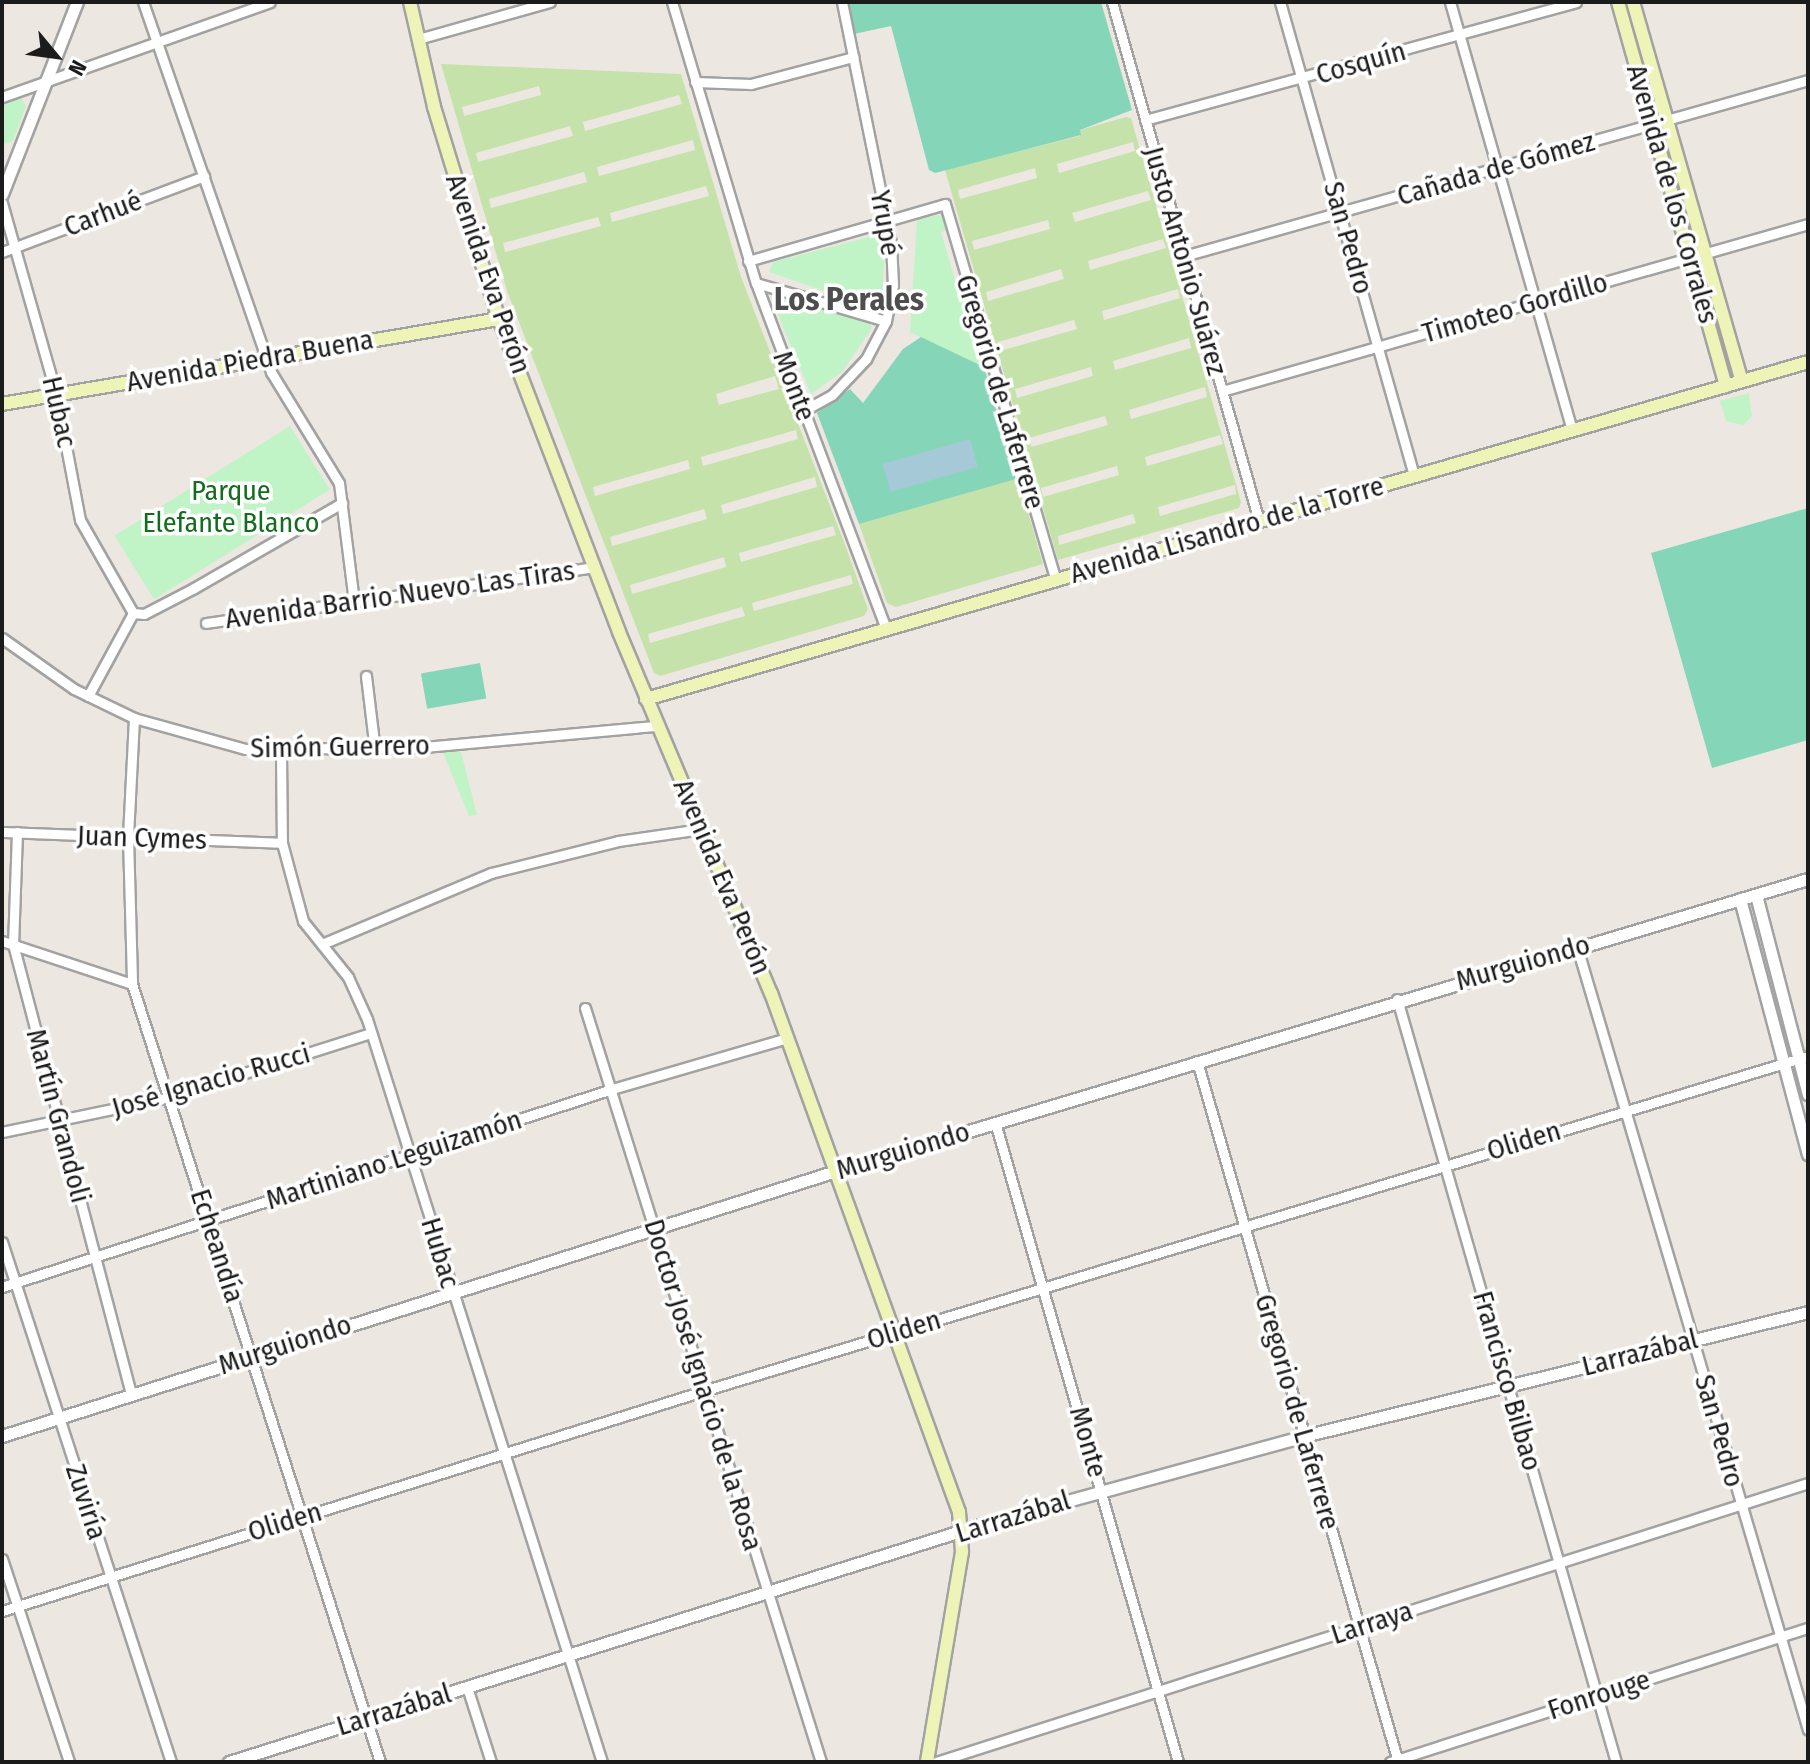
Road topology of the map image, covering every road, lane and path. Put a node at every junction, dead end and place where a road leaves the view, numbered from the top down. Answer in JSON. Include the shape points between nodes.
{"nodes":[{"id":1,"x":77,"y":2,"type":"edge"},
{"id":2,"x":143,"y":2,"type":"edge"},
{"id":3,"x":270,"y":2,"type":"edge"},
{"id":4,"x":410,"y":2,"type":"edge"},
{"id":5,"x":550,"y":2,"type":"edge"},
{"id":6,"x":672,"y":2,"type":"edge"},
{"id":7,"x":842,"y":2,"type":"edge"},
{"id":8,"x":1112,"y":2,"type":"edge"},
{"id":9,"x":1280,"y":2,"type":"edge"},
{"id":10,"x":1450,"y":2,"type":"edge"},
{"id":11,"x":1576,"y":2,"type":"edge"},
{"id":12,"x":1618,"y":2,"type":"edge"},
{"id":13,"x":1633,"y":2,"type":"edge"},
{"id":14,"x":1459,"y":35,"type":"junction"},
{"id":15,"x":418,"y":39,"type":"junction"},
{"id":16,"x":157,"y":41,"type":"junction"},
{"id":17,"x":853,"y":57,"type":"junction"},
{"id":18,"x":46,"y":80,"type":"junction"},
{"id":19,"x":1302,"y":80,"type":"junction"},
{"id":20,"x":1808,"y":80,"type":"edge"},
{"id":21,"x":695,"y":82,"type":"junction"},
{"id":22,"x":2,"y":97,"type":"edge"},
{"id":23,"x":1145,"y":120,"type":"junction"},
{"id":24,"x":1668,"y":120,"type":"junction"},
{"id":25,"x":1652,"y":124,"type":"junction"},
{"id":26,"x":1497,"y":168,"type":"junction"},
{"id":27,"x":204,"y":176,"type":"junction"},
{"id":28,"x":3,"y":186,"type":"edge"},
{"id":29,"x":2,"y":203,"type":"edge"},
{"id":30,"x":1341,"y":213,"type":"junction"},
{"id":31,"x":886,"y":222,"type":"junction"},
{"id":32,"x":1808,"y":224,"type":"edge"},
{"id":33,"x":15,"y":248,"type":"junction"},
{"id":34,"x":2,"y":252,"type":"edge"},
{"id":35,"x":1705,"y":254,"type":"junction"},
{"id":36,"x":1184,"y":256,"type":"junction"},
{"id":37,"x":1690,"y":259,"type":"junction"},
{"id":38,"x":748,"y":261,"type":"junction"},
{"id":39,"x":756,"y":283,"type":"junction"},
{"id":40,"x":1536,"y":302,"type":"junction"},
{"id":41,"x":499,"y":319,"type":"junction"},
{"id":42,"x":886,"y":321,"type":"junction"},
{"id":43,"x":1379,"y":346,"type":"junction"},
{"id":44,"x":266,"y":358,"type":"junction"},
{"id":45,"x":1808,"y":362,"type":"edge"},
{"id":46,"x":1742,"y":381,"type":"junction"},
{"id":47,"x":1726,"y":386,"type":"junction"},
{"id":48,"x":1222,"y":391,"type":"junction"},
{"id":49,"x":56,"y":394,"type":"junction"},
{"id":50,"x":2,"y":404,"type":"edge"},
{"id":51,"x":803,"y":411,"type":"junction"},
{"id":52,"x":1572,"y":430,"type":"junction"},
{"id":53,"x":1414,"y":474,"type":"junction"},
{"id":54,"x":342,"y":503,"type":"junction"},
{"id":55,"x":1259,"y":521,"type":"junction"},
{"id":56,"x":594,"y":567,"type":"junction"},
{"id":57,"x":1056,"y":580,"type":"junction"},
{"id":58,"x":354,"y":601,"type":"junction"},
{"id":59,"x":133,"y":613,"type":"junction"},
{"id":60,"x":206,"y":623,"type":"dead end"},
{"id":61,"x":886,"y":628,"type":"junction"},
{"id":62,"x":2,"y":638,"type":"edge"},
{"id":63,"x":366,"y":676,"type":"dead end"},
{"id":64,"x":88,"y":696,"type":"junction"},
{"id":65,"x":646,"y":699,"type":"junction"},
{"id":66,"x":134,"y":718,"type":"junction"},
{"id":67,"x":657,"y":726,"type":"junction"},
{"id":68,"x":375,"y":750,"type":"junction"},
{"id":69,"x":281,"y":753,"type":"junction"},
{"id":70,"x":701,"y":829,"type":"junction"},
{"id":71,"x":2,"y":832,"type":"edge"},
{"id":72,"x":17,"y":832,"type":"junction"},
{"id":73,"x":128,"y":837,"type":"junction"},
{"id":74,"x":282,"y":843,"type":"junction"},
{"id":75,"x":1808,"y":879,"type":"edge"},
{"id":76,"x":1756,"y":895,"type":"junction"},
{"id":77,"x":1740,"y":899,"type":"junction"},
{"id":78,"x":7,"y":942,"type":"edge"},
{"id":79,"x":322,"y":944,"type":"junction"},
{"id":80,"x":1577,"y":947,"type":"junction"},
{"id":81,"x":132,"y":984,"type":"junction"},
{"id":82,"x":1397,"y":999,"type":"junction"},
{"id":83,"x":585,"y":1008,"type":"dead end"},
{"id":84,"x":371,"y":1033,"type":"junction"},
{"id":85,"x":788,"y":1038,"type":"junction"},
{"id":86,"x":1803,"y":1057,"type":"edge"},
{"id":87,"x":1197,"y":1061,"type":"junction"},
{"id":88,"x":1783,"y":1063,"type":"junction"},
{"id":89,"x":612,"y":1089,"type":"junction"},
{"id":90,"x":1808,"y":1094,"type":"edge"},
{"id":91,"x":169,"y":1097,"type":"junction"},
{"id":92,"x":1625,"y":1110,"type":"junction"},
{"id":93,"x":60,"y":1122,"type":"junction"},
{"id":94,"x":995,"y":1122,"type":"junction"},
{"id":95,"x":2,"y":1132,"type":"edge"},
{"id":96,"x":409,"y":1154,"type":"junction"},
{"id":97,"x":1808,"y":1154,"type":"edge"},
{"id":98,"x":1445,"y":1165,"type":"junction"},
{"id":99,"x":839,"y":1170,"type":"junction"},
{"id":100,"x":208,"y":1221,"type":"junction"},
{"id":101,"x":1244,"y":1225,"type":"junction"},
{"id":102,"x":655,"y":1229,"type":"junction"},
{"id":103,"x":2,"y":1242,"type":"edge"},
{"id":104,"x":95,"y":1257,"type":"junction"},
{"id":105,"x":16,"y":1283,"type":"junction"},
{"id":106,"x":2,"y":1287,"type":"edge"},
{"id":107,"x":1043,"y":1287,"type":"junction"},
{"id":108,"x":453,"y":1292,"type":"junction"},
{"id":109,"x":1808,"y":1312,"type":"edge"},
{"id":110,"x":897,"y":1333,"type":"junction"},
{"id":111,"x":1693,"y":1341,"type":"junction"},
{"id":112,"x":254,"y":1355,"type":"junction"},
{"id":113,"x":1509,"y":1385,"type":"junction"},
{"id":114,"x":703,"y":1391,"type":"junction"},
{"id":115,"x":131,"y":1395,"type":"junction"},
{"id":116,"x":58,"y":1418,"type":"junction"},
{"id":117,"x":2,"y":1436,"type":"edge"},
{"id":118,"x":1304,"y":1436,"type":"junction"},
{"id":119,"x":504,"y":1455,"type":"junction"},
{"id":120,"x":1808,"y":1483,"type":"edge"},
{"id":121,"x":1102,"y":1490,"type":"junction"},
{"id":122,"x":1741,"y":1504,"type":"junction"},
{"id":123,"x":302,"y":1516,"type":"junction"},
{"id":124,"x":962,"y":1531,"type":"junction"},
{"id":125,"x":2,"y":1559,"type":"edge"},
{"id":126,"x":1559,"y":1563,"type":"junction"},
{"id":127,"x":110,"y":1577,"type":"junction"},
{"id":128,"x":768,"y":1592,"type":"junction"},
{"id":129,"x":18,"y":1606,"type":"junction"},
{"id":130,"x":2,"y":1611,"type":"edge"},
{"id":131,"x":1358,"y":1627,"type":"junction"},
{"id":132,"x":1808,"y":1628,"type":"edge"},
{"id":133,"x":1780,"y":1637,"type":"junction"},
{"id":134,"x":570,"y":1655,"type":"junction"},
{"id":135,"x":467,"y":1687,"type":"junction"},
{"id":136,"x":1157,"y":1691,"type":"junction"},
{"id":137,"x":1597,"y":1695,"type":"junction"},
{"id":138,"x":369,"y":1718,"type":"junction"},
{"id":139,"x":1808,"y":1730,"type":"edge"},
{"id":140,"x":959,"y":1759,"type":"edge"},
{"id":141,"x":1395,"y":1761,"type":"edge"},
{"id":142,"x":69,"y":1762,"type":"edge"},
{"id":143,"x":171,"y":1762,"type":"edge"},
{"id":144,"x":229,"y":1762,"type":"edge"},
{"id":145,"x":380,"y":1762,"type":"edge"},
{"id":146,"x":491,"y":1762,"type":"edge"},
{"id":147,"x":602,"y":1762,"type":"edge"},
{"id":148,"x":821,"y":1762,"type":"edge"},
{"id":149,"x":927,"y":1762,"type":"edge"},
{"id":150,"x":936,"y":1762,"type":"edge"},
{"id":151,"x":1178,"y":1762,"type":"edge"},
{"id":152,"x":1616,"y":1762,"type":"edge"}],
"edges":[{"from":1,"to":18,"type":"street"},
{"from":2,"to":16,"type":"street"},
{"from":3,"to":16,"type":"street"},
{"from":4,"to":15,"type":"main road","name":"Avenida Eva Perón"},
{"from":5,"to":15,"type":"street"},
{"from":6,"to":21,"type":"street","name":"Monte"},
{"from":7,"to":17,"type":"street","name":"Yrupé"},
{"from":8,"to":23,"type":"street","name":"Justo Antonio Suárez"},
{"from":9,"to":19,"type":"street","name":"San Pedro"},
{"from":10,"to":14,"type":"street"},
{"from":11,"to":14,"type":"street","name":"Cosquín"},
{"from":12,"to":25,"type":"main road","name":"Avenida de los Corrales"},
{"from":13,"to":24,"type":"main road","name":"Avenida de los Corrales"},
{"from":14,"to":19,"type":"street","name":"Cosquín"},
{"from":14,"to":26,"type":"street"},
{"from":15,"to":41,"type":"main road","name":"Avenida Eva Perón"},
{"from":16,"to":18,"type":"street"},
{"from":16,"to":27,"type":"street"},
{"from":17,"to":21,"type":"street","via":[[751,84]]},
{"from":17,"to":31,"type":"street","name":"Yrupé"},
{"from":18,"to":22,"type":"street"},
{"from":18,"to":28,"type":"street"},
{"from":19,"to":23,"type":"street","name":"Cosquín"},
{"from":19,"to":30,"type":"street","name":"San Pedro"},
{"from":20,"to":24,"type":"street","name":"Cañada de Gómez"},
{"from":21,"to":38,"type":"street","name":"Monte"},
{"from":23,"to":36,"type":"street","name":"Justo Antonio Suárez"},
{"from":24,"to":25,"type":"street","name":"Cañada de Gómez"},
{"from":24,"to":35,"type":"main road","name":"Avenida de los Corrales"},
{"from":25,"to":26,"type":"street","name":"Cañada de Gómez"},
{"from":25,"to":37,"type":"main road","name":"Avenida de los Corrales"},
{"from":26,"to":30,"type":"street","name":"Cañada de Gómez"},
{"from":26,"to":40,"type":"street"},
{"from":27,"to":33,"type":"street","name":"Carhué"},
{"from":27,"to":44,"type":"street"},
{"from":29,"to":33,"type":"street","name":"Hubac"},
{"from":30,"to":36,"type":"street","name":"Cañada de Gómez"},
{"from":30,"to":43,"type":"street","name":"San Pedro"},
{"from":31,"to":38,"type":"street"},
{"from":31,"to":42,"type":"street","name":"Yrupé","via":[[893,271]]},
{"from":31,"to":57,"type":"street","name":"Gregorio de Laferrere","via":[[945,204]]},
{"from":32,"to":35,"type":"street","name":"Timoteo Gordillo"},
{"from":33,"to":34,"type":"street","name":"Carhué"},
{"from":33,"to":49,"type":"street","name":"Hubac"},
{"from":35,"to":37,"type":"street","name":"Timoteo Gordillo"},
{"from":35,"to":46,"type":"main road","name":"Avenida de los Corrales"},
{"from":36,"to":48,"type":"street","name":"Justo Antonio Suárez"},
{"from":37,"to":40,"type":"street","name":"Timoteo Gordillo"},
{"from":37,"to":47,"type":"main road","name":"Avenida de los Corrales"},
{"from":38,"to":39,"type":"street","name":"Monte"},
{"from":39,"to":42,"type":"street"},
{"from":39,"to":51,"type":"street","name":"Monte"},
{"from":40,"to":43,"type":"street","name":"Timoteo Gordillo"},
{"from":40,"to":52,"type":"street"},
{"from":41,"to":44,"type":"main road","name":"Avenida Piedra Buena"},
{"from":41,"to":56,"type":"main road","name":"Avenida Eva Perón"},
{"from":42,"to":51,"type":"street","name":"Yrupé","via":[[855,374]]},
{"from":43,"to":48,"type":"street","name":"Timoteo Gordillo"},
{"from":43,"to":53,"type":"street","name":"San Pedro"},
{"from":44,"to":49,"type":"main road","name":"Avenida Piedra Buena"},
{"from":44,"to":54,"type":"street","via":[[339,483]]},
{"from":45,"to":46,"type":"main road","name":"Avenida Lisandro de la Torre"},
{"from":46,"to":47,"type":"main road","name":"Avenida Lisandro de la Torre"},
{"from":47,"to":52,"type":"main road","name":"Avenida Lisandro de la Torre"},
{"from":48,"to":55,"type":"street","name":"Justo Antonio Suárez"},
{"from":49,"to":50,"type":"main road","name":"Avenida Piedra Buena"},
{"from":49,"to":59,"type":"street","name":"Hubac","via":[[80,520]]},
{"from":51,"to":61,"type":"street","name":"Monte"},
{"from":52,"to":53,"type":"main road","name":"Avenida Lisandro de la Torre"},
{"from":53,"to":55,"type":"main road","name":"Avenida Lisandro de la Torre"},
{"from":54,"to":58,"type":"street"},
{"from":54,"to":59,"type":"street","via":[[194,588],[144,614]]},
{"from":55,"to":57,"type":"main road","name":"Avenida Lisandro de la Torre"},
{"from":56,"to":58,"type":"street","name":"Avenida Barrio Nuevo Las Tiras"},
{"from":56,"to":65,"type":"main road","name":"Avenida Eva Perón"},
{"from":57,"to":61,"type":"main road","name":"Avenida Lisandro de la Torre"},
{"from":58,"to":60,"type":"street","name":"Avenida Barrio Nuevo Las Tiras"},
{"from":59,"to":64,"type":"street"},
{"from":61,"to":65,"type":"main road","name":"Avenida Lisandro de la Torre"},
{"from":62,"to":64,"type":"street","name":"Simón Guerrero"},
{"from":63,"to":68,"type":"street"},
{"from":64,"to":66,"type":"street","name":"Simón Guerrero"},
{"from":65,"to":67,"type":"main road","name":"Avenida Eva Perón"},
{"from":66,"to":69,"type":"street","name":"Simón Guerrero","via":[[211,743]]},
{"from":66,"to":73,"type":"street","name":"Echeandía"},
{"from":67,"to":68,"type":"street","name":"Simón Guerrero"},
{"from":67,"to":70,"type":"main road","name":"Avenida Eva Perón"},
{"from":68,"to":69,"type":"street","name":"Simón Guerrero"},
{"from":69,"to":74,"type":"street","name":"Hubac"},
{"from":70,"to":79,"type":"street","via":[[618,841],[491,873]]},
{"from":70,"to":85,"type":"main road","name":"Avenida Eva Perón"},
{"from":71,"to":72,"type":"street","name":"Juan Cymes"},
{"from":72,"to":73,"type":"street","name":"Juan Cymes"},
{"from":72,"to":78,"type":"street","name":"Martín Grandoli"},
{"from":73,"to":74,"type":"street","name":"Juan Cymes"},
{"from":73,"to":81,"type":"street","name":"Echeandía"},
{"from":74,"to":79,"type":"street","name":"Hubac","via":[[303,921]]},
{"from":75,"to":76,"type":"street","name":"Murguiondo"},
{"from":76,"to":77,"type":"street","name":"Murguiondo"},
{"from":76,"to":86,"type":"street"},
{"from":77,"to":80,"type":"street","name":"Murguiondo"},
{"from":77,"to":88,"type":"street"},
{"from":78,"to":81,"type":"street"},
{"from":78,"to":93,"type":"street","name":"Martín Grandoli"},
{"from":79,"to":84,"type":"street","name":"Hubac","via":[[348,977]]},
{"from":80,"to":82,"type":"street","name":"Murguiondo"},
{"from":80,"to":92,"type":"street","name":"San Pedro"},
{"from":81,"to":91,"type":"street","name":"Echeandía"},
{"from":82,"to":87,"type":"street","name":"Murguiondo"},
{"from":82,"to":98,"type":"street","name":"Francisco Bilbao"},
{"from":83,"to":89,"type":"street","name":"Doctor José Ignacio de la Rosa"},
{"from":84,"to":91,"type":"street","name":"José Ignacio Rucci"},
{"from":84,"to":96,"type":"street","name":"Hubac"},
{"from":85,"to":89,"type":"street","name":"Martiniano Leguizamón"},
{"from":85,"to":99,"type":"main road","name":"Avenida Eva Perón"},
{"from":86,"to":88,"type":"street","name":"Oliden"},
{"from":86,"to":90,"type":"street"},
{"from":87,"to":94,"type":"street","name":"Murguiondo"},
{"from":87,"to":101,"type":"street","name":"Gregorio de Laferrere"},
{"from":88,"to":92,"type":"street","name":"Oliden"},
{"from":88,"to":97,"type":"street"},
{"from":89,"to":96,"type":"street","name":"Martiniano Leguizamón"},
{"from":89,"to":102,"type":"street","name":"Doctor José Ignacio de la Rosa"},
{"from":91,"to":93,"type":"street","name":"José Ignacio Rucci"},
{"from":91,"to":100,"type":"street","name":"Echeandía"},
{"from":92,"to":98,"type":"street","name":"Oliden"},
{"from":92,"to":111,"type":"street","name":"San Pedro"},
{"from":93,"to":95,"type":"street","name":"José Ignacio Rucci"},
{"from":93,"to":104,"type":"street","name":"Martín Grandoli"},
{"from":94,"to":99,"type":"street","name":"Murguiondo"},
{"from":94,"to":107,"type":"street","name":"Monte"},
{"from":96,"to":100,"type":"street","name":"Martiniano Leguizamón"},
{"from":96,"to":108,"type":"street","name":"Hubac"},
{"from":98,"to":101,"type":"street","name":"Oliden"},
{"from":98,"to":113,"type":"street","name":"Francisco Bilbao"},
{"from":99,"to":102,"type":"street","name":"Murguiondo"},
{"from":99,"to":110,"type":"main road","name":"Avenida Eva Perón"},
{"from":100,"to":104,"type":"street","name":"Martiniano Leguizamón"},
{"from":100,"to":112,"type":"street","name":"Echeandía"},
{"from":101,"to":107,"type":"street","name":"Oliden"},
{"from":101,"to":118,"type":"street","name":"Gregorio de Laferrere"},
{"from":102,"to":108,"type":"street","name":"Murguiondo"},
{"from":102,"to":114,"type":"street","name":"Doctor José Ignacio de la Rosa"},
{"from":103,"to":105,"type":"street","name":"Zuviría"},
{"from":104,"to":105,"type":"street","name":"Martiniano Leguizamón"},
{"from":104,"to":115,"type":"street","name":"Martín Grandoli"},
{"from":105,"to":106,"type":"street","name":"Martiniano Leguizamón"},
{"from":105,"to":116,"type":"street","name":"Zuviría"},
{"from":107,"to":110,"type":"street","name":"Oliden"},
{"from":107,"to":121,"type":"street","name":"Monte"},
{"from":108,"to":112,"type":"street","name":"Murguiondo"},
{"from":108,"to":119,"type":"street","name":"Hubac"},
{"from":109,"to":111,"type":"street","name":"Larrazábal"},
{"from":110,"to":114,"type":"street","name":"Oliden"},
{"from":110,"to":124,"type":"main road","name":"Avenida Eva Perón"},
{"from":111,"to":113,"type":"street","name":"Larrazábal"},
{"from":111,"to":122,"type":"street","name":"San Pedro"},
{"from":112,"to":115,"type":"street","name":"Murguiondo"},
{"from":112,"to":123,"type":"street","name":"Echeandía"},
{"from":113,"to":118,"type":"street","name":"Larrazábal"},
{"from":113,"to":126,"type":"street","name":"Francisco Bilbao"},
{"from":114,"to":119,"type":"street","name":"Oliden"},
{"from":114,"to":128,"type":"street","name":"Doctor José Ignacio de la Rosa"},
{"from":115,"to":116,"type":"street","name":"Murguiondo"},
{"from":116,"to":117,"type":"street","name":"Murguiondo"},
{"from":116,"to":127,"type":"street","name":"Zuviría"},
{"from":118,"to":121,"type":"street","name":"Larrazábal"},
{"from":118,"to":131,"type":"street","name":"Gregorio de Laferrere"},
{"from":119,"to":123,"type":"street","name":"Oliden"},
{"from":119,"to":134,"type":"street","name":"Hubac"},
{"from":120,"to":122,"type":"street","name":"Larraya"},
{"from":121,"to":124,"type":"street","name":"Larrazábal"},
{"from":121,"to":136,"type":"street","name":"Monte"},
{"from":122,"to":126,"type":"street","name":"Larraya"},
{"from":122,"to":133,"type":"street","name":"San Pedro"},
{"from":123,"to":127,"type":"street","name":"Oliden"},
{"from":123,"to":138,"type":"street","name":"Echeandía"},
{"from":124,"to":128,"type":"street","name":"Larrazábal"},
{"from":124,"to":149,"type":"main road","name":"Avenida Eva Perón"},
{"from":125,"to":129,"type":"street"},
{"from":126,"to":131,"type":"street","name":"Larraya"},
{"from":126,"to":137,"type":"street","name":"Francisco Bilbao"},
{"from":127,"to":129,"type":"street","name":"Oliden"},
{"from":127,"to":143,"type":"street","name":"Zuviría"},
{"from":128,"to":134,"type":"street","name":"Larrazábal"},
{"from":128,"to":148,"type":"street","name":"Doctor José Ignacio de la Rosa"},
{"from":129,"to":130,"type":"street","name":"Oliden"},
{"from":129,"to":142,"type":"street"},
{"from":131,"to":136,"type":"street","name":"Larraya"},
{"from":131,"to":141,"type":"street","name":"Gregorio de Laferrere"},
{"from":132,"to":133,"type":"street","name":"Fonrouge"},
{"from":133,"to":137,"type":"street","name":"Fonrouge"},
{"from":133,"to":139,"type":"street","name":"San Pedro"},
{"from":134,"to":135,"type":"street","name":"Larrazábal"},
{"from":134,"to":147,"type":"street","name":"Hubac"},
{"from":135,"to":138,"type":"street","name":"Larrazábal"},
{"from":135,"to":146,"type":"street"},
{"from":136,"to":140,"type":"street","name":"Larraya"},
{"from":136,"to":151,"type":"street","name":"Monte"},
{"from":137,"to":141,"type":"street","name":"Fonrouge"},
{"from":137,"to":152,"type":"street","name":"Francisco Bilbao"},
{"from":138,"to":144,"type":"street","name":"Larrazábal"},
{"from":138,"to":145,"type":"street","name":"Echeandía"},
{"from":140,"to":150,"type":"street","name":"Larraya"}]}
